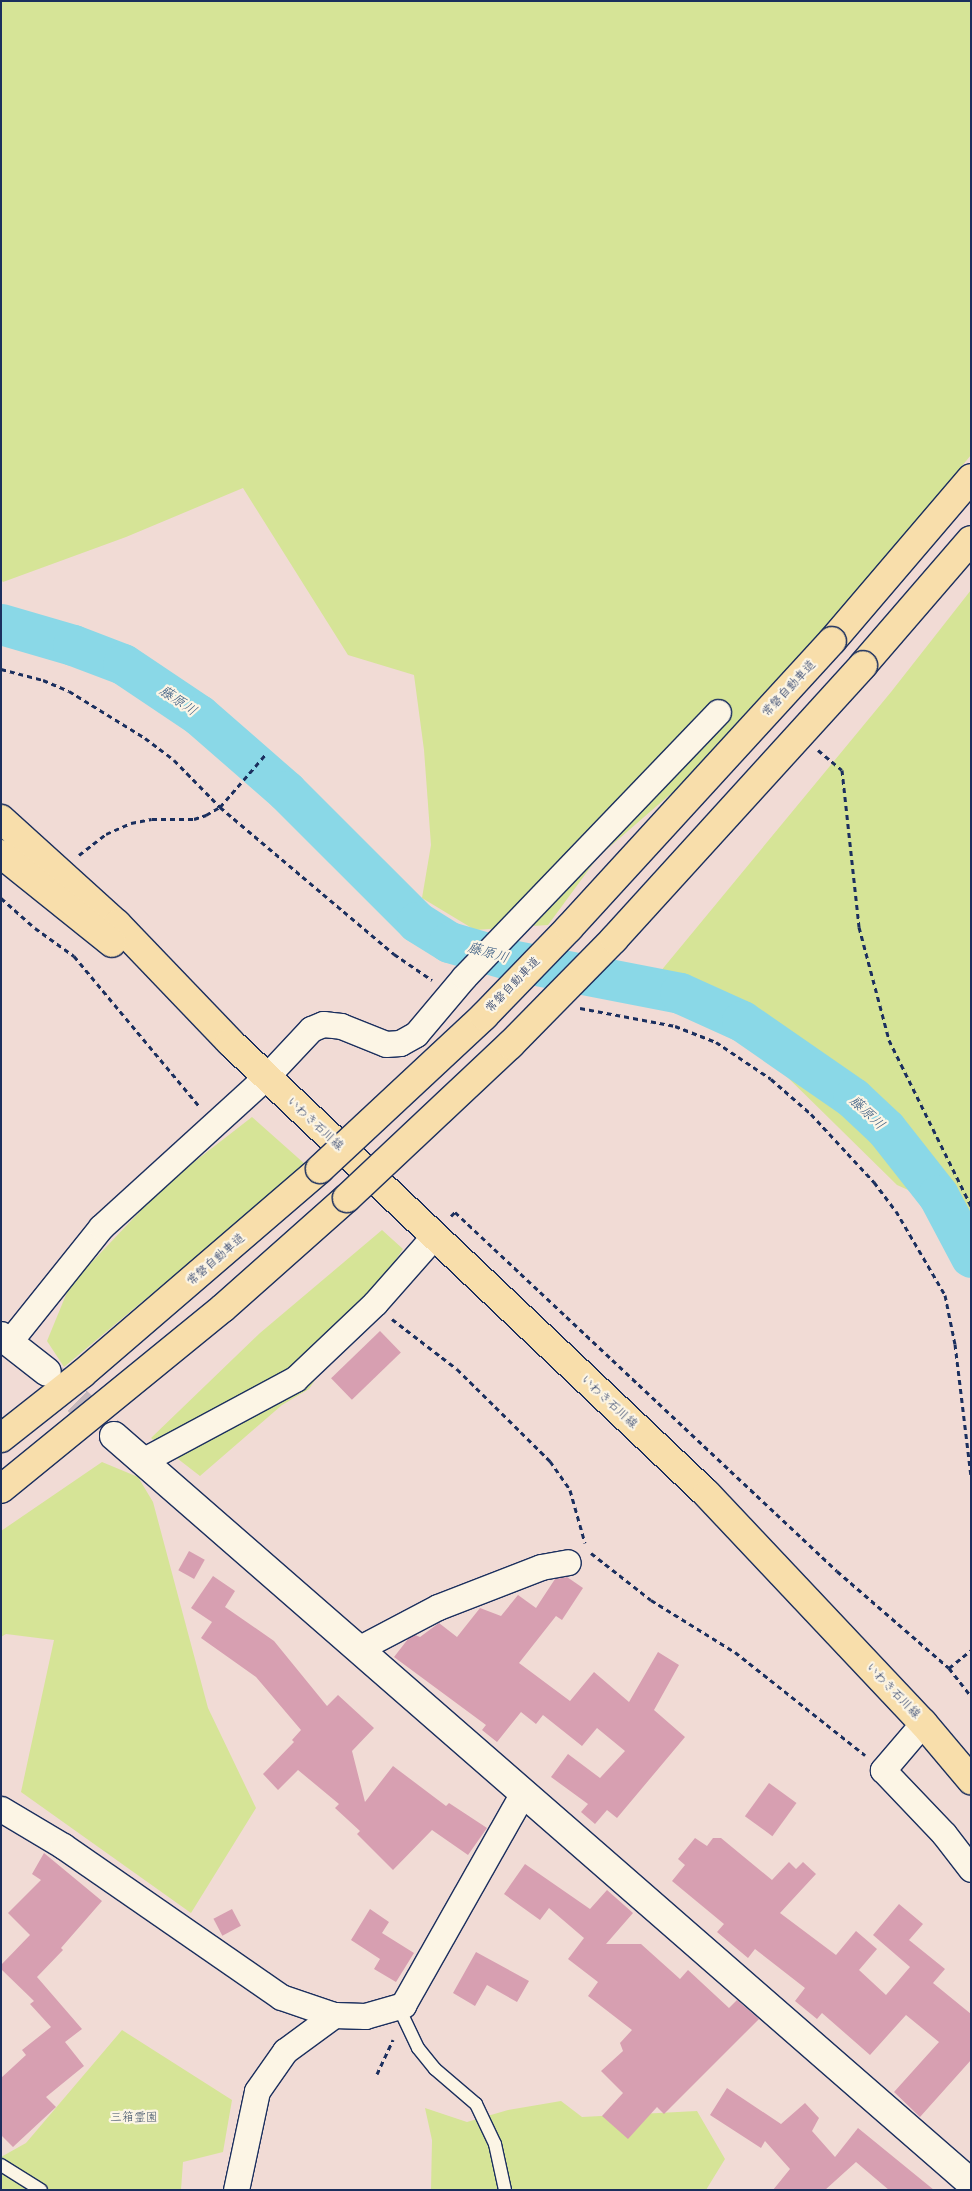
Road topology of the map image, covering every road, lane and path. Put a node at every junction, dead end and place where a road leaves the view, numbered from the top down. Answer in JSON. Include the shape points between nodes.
{"nodes":[{"id":1,"x":971,"y":478,"type":"edge"},
{"id":2,"x":971,"y":540,"type":"edge"},
{"id":3,"x":718,"y":712,"type":"dead end"},
{"id":4,"x":813,"y":747,"type":"dead end"},
{"id":5,"x":264,"y":755,"type":"dead end"},
{"id":6,"x":1,"y":819,"type":"edge"},
{"id":7,"x":1,"y":854,"type":"edge"},
{"id":8,"x":58,"y":871,"type":"junction"},
{"id":9,"x":1,"y":898,"type":"edge"},
{"id":10,"x":230,"y":1042,"type":"junction"},
{"id":11,"x":266,"y":1077,"type":"junction"},
{"id":12,"x":214,"y":1124,"type":"junction"},
{"id":13,"x":971,"y":1206,"type":"edge"},
{"id":14,"x":434,"y":1236,"type":"junction"},
{"id":15,"x":375,"y":1303,"type":"junction"},
{"id":16,"x":5,"y":1339,"type":"edge"},
{"id":17,"x":47,"y":1372,"type":"tunnel mouth"},
{"id":18,"x":114,"y":1436,"type":"tunnel mouth"},
{"id":19,"x":1,"y":1438,"type":"edge"},
{"id":20,"x":142,"y":1461,"type":"junction"},
{"id":21,"x":1,"y":1489,"type":"edge"},
{"id":22,"x":568,"y":1562,"type":"dead end"},
{"id":23,"x":358,"y":1649,"type":"junction"},
{"id":24,"x":971,"y":1650,"type":"edge"},
{"id":25,"x":949,"y":1668,"type":"junction"},
{"id":26,"x":971,"y":1696,"type":"edge"},
{"id":27,"x":924,"y":1723,"type":"junction"},
{"id":28,"x":883,"y":1770,"type":"junction"},
{"id":29,"x":971,"y":1780,"type":"edge"},
{"id":30,"x":523,"y":1793,"type":"junction"},
{"id":31,"x":1,"y":1809,"type":"edge"},
{"id":32,"x":971,"y":1869,"type":"edge"},
{"id":33,"x":401,"y":2013,"type":"junction"},
{"id":34,"x":334,"y":2015,"type":"junction"},
{"id":35,"x":377,"y":2074,"type":"dead end"},
{"id":36,"x":1,"y":2166,"type":"edge"},
{"id":37,"x":971,"y":2183,"type":"edge"},
{"id":38,"x":42,"y":2190,"type":"edge"},
{"id":39,"x":236,"y":2190,"type":"edge"},
{"id":40,"x":504,"y":2190,"type":"edge"}],
"edges":[{"from":1,"to":19,"type":"main road","name":"常磐自動車道","bridge":true,"via":[[832,641],[484,1016],[320,1169],[82,1374]]},
{"from":2,"to":21,"type":"main road","bridge":true,"via":[[863,665],[614,939],[510,1045],[347,1198],[223,1308]]},
{"from":3,"to":11,"type":"street","via":[[464,977],[416,1034],[400,1043],[386,1044],[341,1026],[323,1024],[311,1029]]},
{"from":4,"to":13,"type":"path","via":[[842,770],[858,927],[889,1040]]},
{"from":5,"to":8,"type":"path","via":[[220,808],[194,819],[152,819],[131,823],[106,834]]},
{"from":6,"to":8,"type":"main road","name":"いわき石川線"},
{"from":7,"to":10,"type":"main road","name":"いわき石川線"},
{"from":8,"to":10,"type":"main road","name":"いわき石川線","via":[[117,924]]},
{"from":9,"to":12,"type":"path","via":[[74,956]]},
{"from":10,"to":11,"type":"main road","name":"いわき石川線"},
{"from":11,"to":12,"type":"street"},
{"from":11,"to":14,"type":"main road","name":"いわき石川線"},
{"from":12,"to":16,"type":"street","via":[[101,1227]]},
{"from":14,"to":15,"type":"street"},
{"from":14,"to":25,"type":"path","via":[[455,1212],[837,1571]]},
{"from":14,"to":27,"type":"main road","name":"いわき石川線","via":[[706,1494]]},
{"from":15,"to":20,"type":"street","via":[[295,1379]]},
{"from":15,"to":28,"type":"path","via":[[408,1334],[457,1369],[550,1461],[570,1490],[581,1536],[595,1559],[651,1600],[735,1652]]},
{"from":16,"to":17,"type":"street"},
{"from":18,"to":20,"type":"street"},
{"from":20,"to":23,"type":"street"},
{"from":22,"to":23,"type":"street","via":[[541,1567],[438,1607]]},
{"from":23,"to":30,"type":"street"},
{"from":24,"to":25,"type":"path"},
{"from":25,"to":26,"type":"path"},
{"from":27,"to":28,"type":"street"},
{"from":27,"to":29,"type":"main road","name":"いわき石川線"},
{"from":28,"to":32,"type":"street","via":[[944,1834]]},
{"from":30,"to":33,"type":"street"},
{"from":30,"to":37,"type":"street"},
{"from":31,"to":34,"type":"street","via":[[72,1852],[281,1997]]},
{"from":33,"to":34,"type":"street"},
{"from":33,"to":35,"type":"path"},
{"from":33,"to":40,"type":"lane","via":[[418,2048],[435,2069],[476,2104],[495,2144]]},
{"from":34,"to":39,"type":"street","via":[[285,2051],[257,2091]]},
{"from":36,"to":38,"type":"lane"}]}
